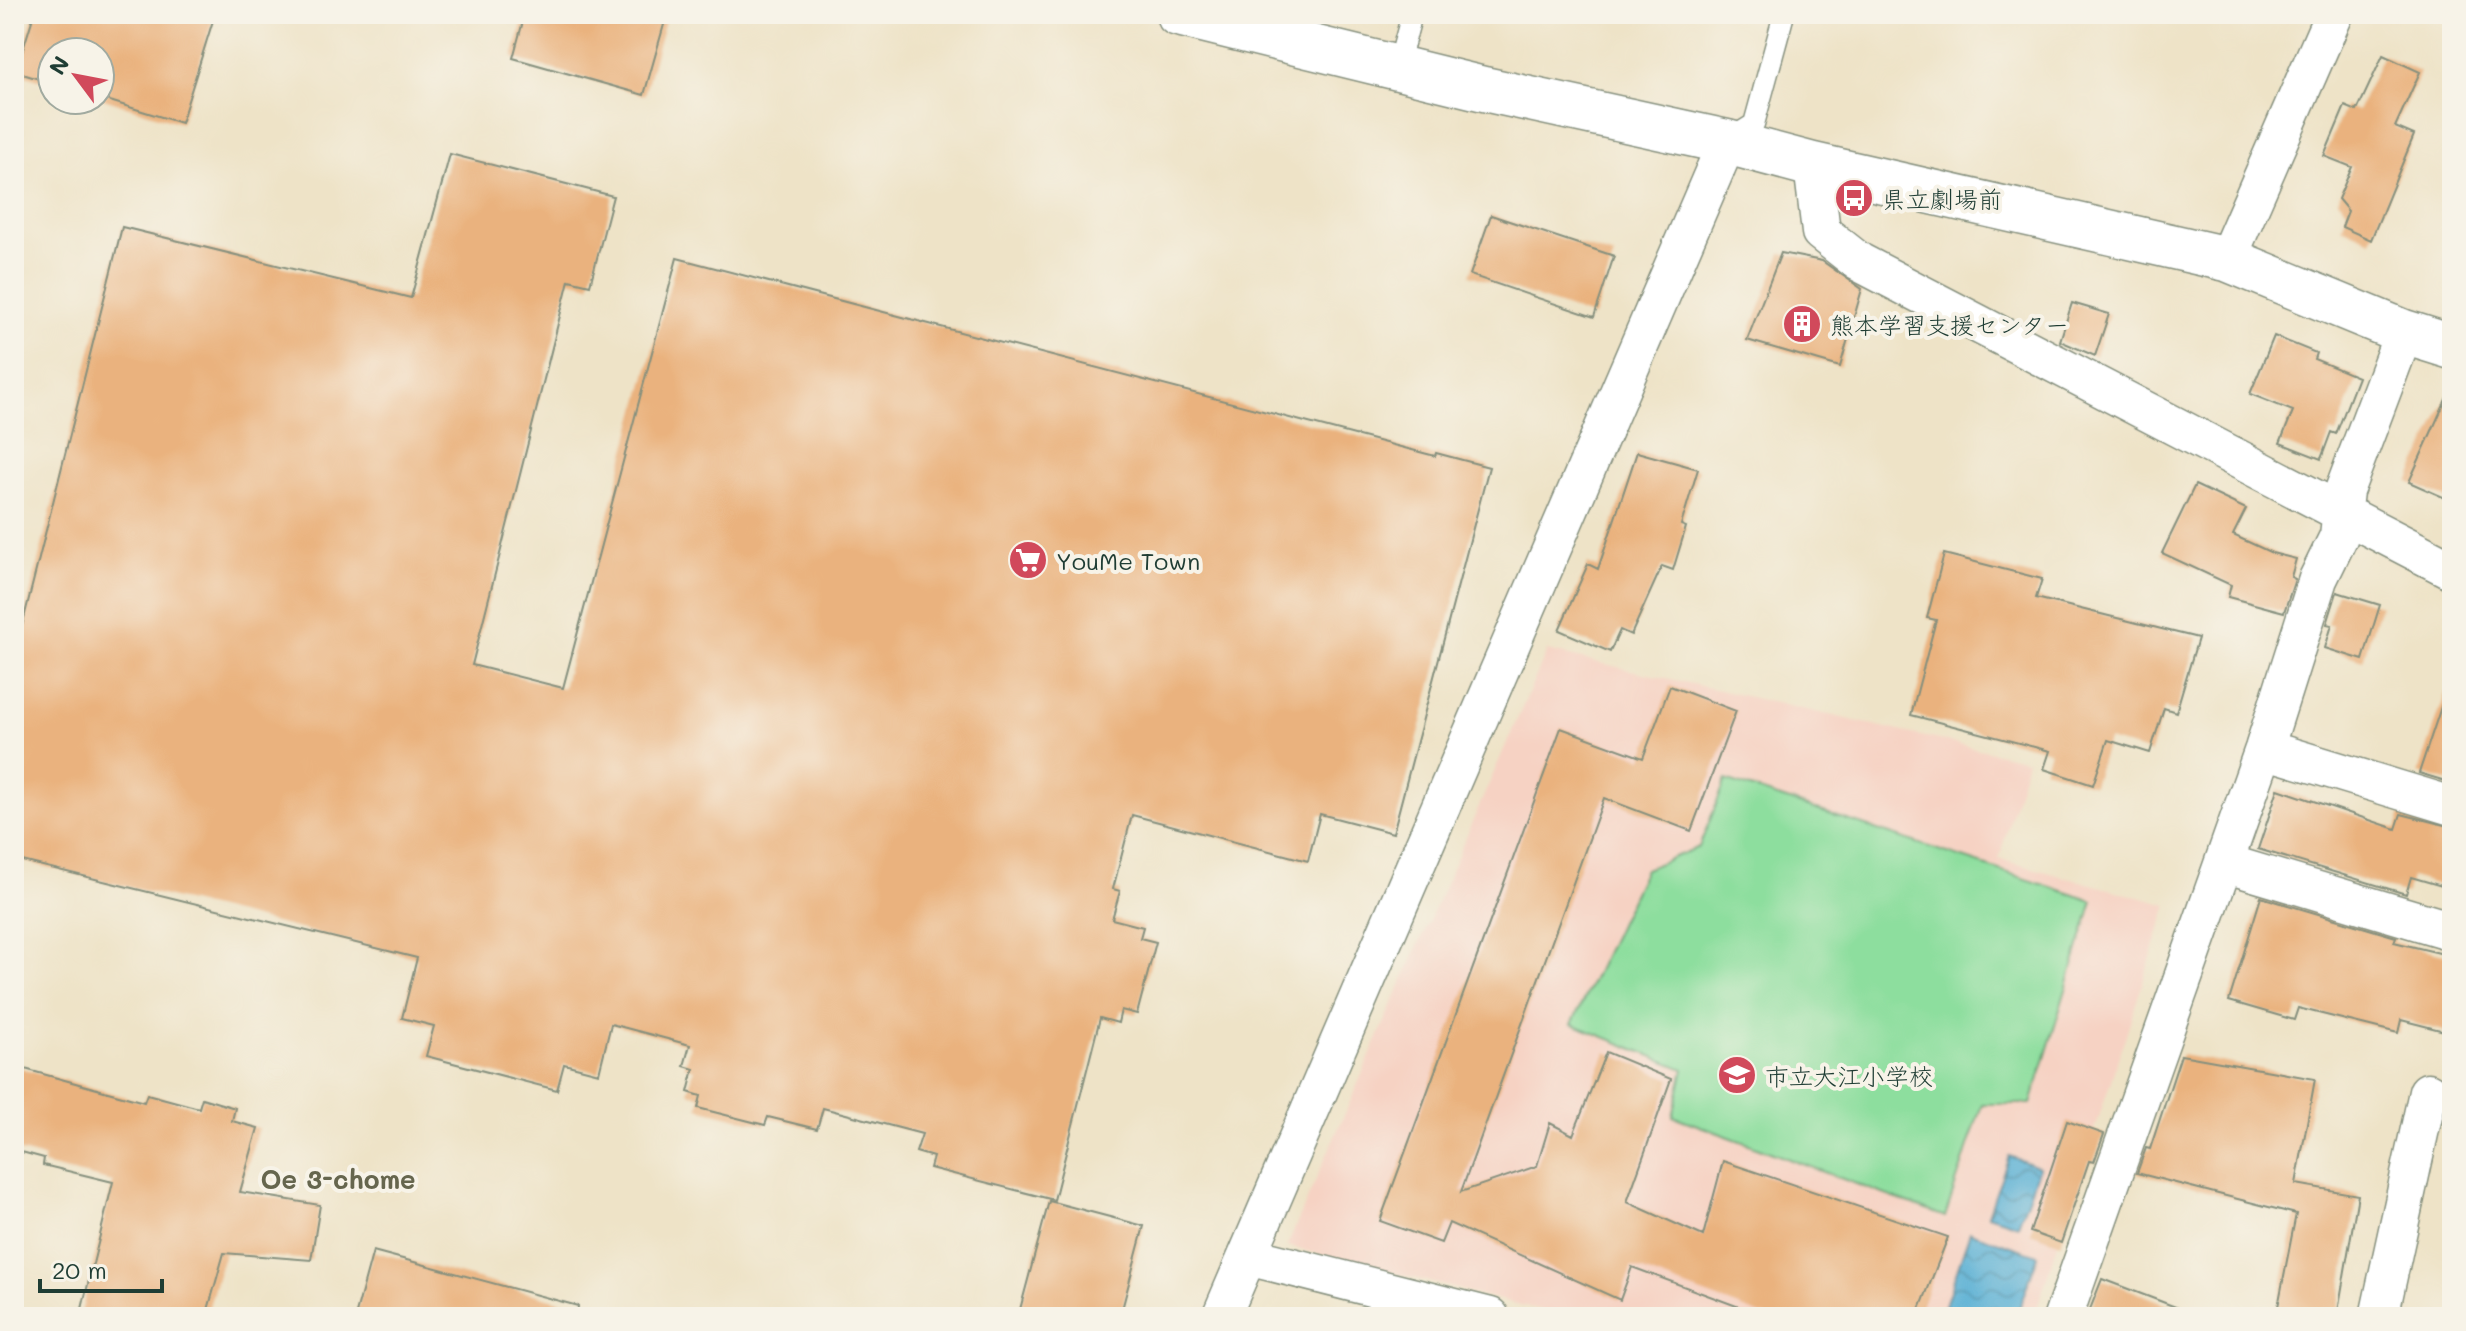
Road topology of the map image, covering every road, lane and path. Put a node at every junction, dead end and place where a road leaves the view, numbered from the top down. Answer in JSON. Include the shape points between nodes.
{"nodes":[{"id":1,"x":1178,"y":14,"type":"edge"},
{"id":2,"x":1412,"y":14,"type":"edge"},
{"id":3,"x":1784,"y":14,"type":"edge"},
{"id":4,"x":2334,"y":14,"type":"edge"},
{"id":5,"x":1397,"y":69,"type":"junction"},
{"id":6,"x":1727,"y":142,"type":"junction"},
{"id":7,"x":1813,"y":165,"type":"junction"},
{"id":8,"x":2227,"y":259,"type":"junction"},
{"id":9,"x":2404,"y":332,"type":"junction"},
{"id":10,"x":2452,"y":347,"type":"edge"},
{"id":11,"x":2343,"y":513,"type":"junction"},
{"id":12,"x":2452,"y":570,"type":"edge"},
{"id":13,"x":2264,"y":749,"type":"junction"},
{"id":14,"x":2452,"y":806,"type":"edge"},
{"id":15,"x":2224,"y":863,"type":"junction"},
{"id":16,"x":2452,"y":931,"type":"edge"},
{"id":17,"x":2428,"y":1092,"type":"dead end"},
{"id":18,"x":1248,"y":1256,"type":"junction"},
{"id":19,"x":1221,"y":1317,"type":"edge"},
{"id":20,"x":1490,"y":1317,"type":"edge"},
{"id":21,"x":2063,"y":1317,"type":"edge"},
{"id":22,"x":2379,"y":1317,"type":"edge"}],
"edges":[{"from":1,"to":5,"type":"street"},
{"from":2,"to":5,"type":"lane"},
{"from":3,"to":6,"type":"lane","via":[[1754,124]]},
{"from":4,"to":8,"type":"street"},
{"from":5,"to":6,"type":"street"},
{"from":6,"to":7,"type":"street"},
{"from":6,"to":18,"type":"street"},
{"from":7,"to":8,"type":"street"},
{"from":7,"to":11,"type":"street","via":[[1821,232],[1859,262]]},
{"from":8,"to":9,"type":"street"},
{"from":9,"to":10,"type":"street"},
{"from":9,"to":11,"type":"street","via":[[2344,491]]},
{"from":11,"to":12,"type":"street"},
{"from":11,"to":13,"type":"street"},
{"from":13,"to":14,"type":"street"},
{"from":13,"to":15,"type":"street"},
{"from":15,"to":16,"type":"street"},
{"from":15,"to":21,"type":"street"},
{"from":17,"to":22,"type":"street"},
{"from":18,"to":19,"type":"street"},
{"from":18,"to":20,"type":"street"}]}
